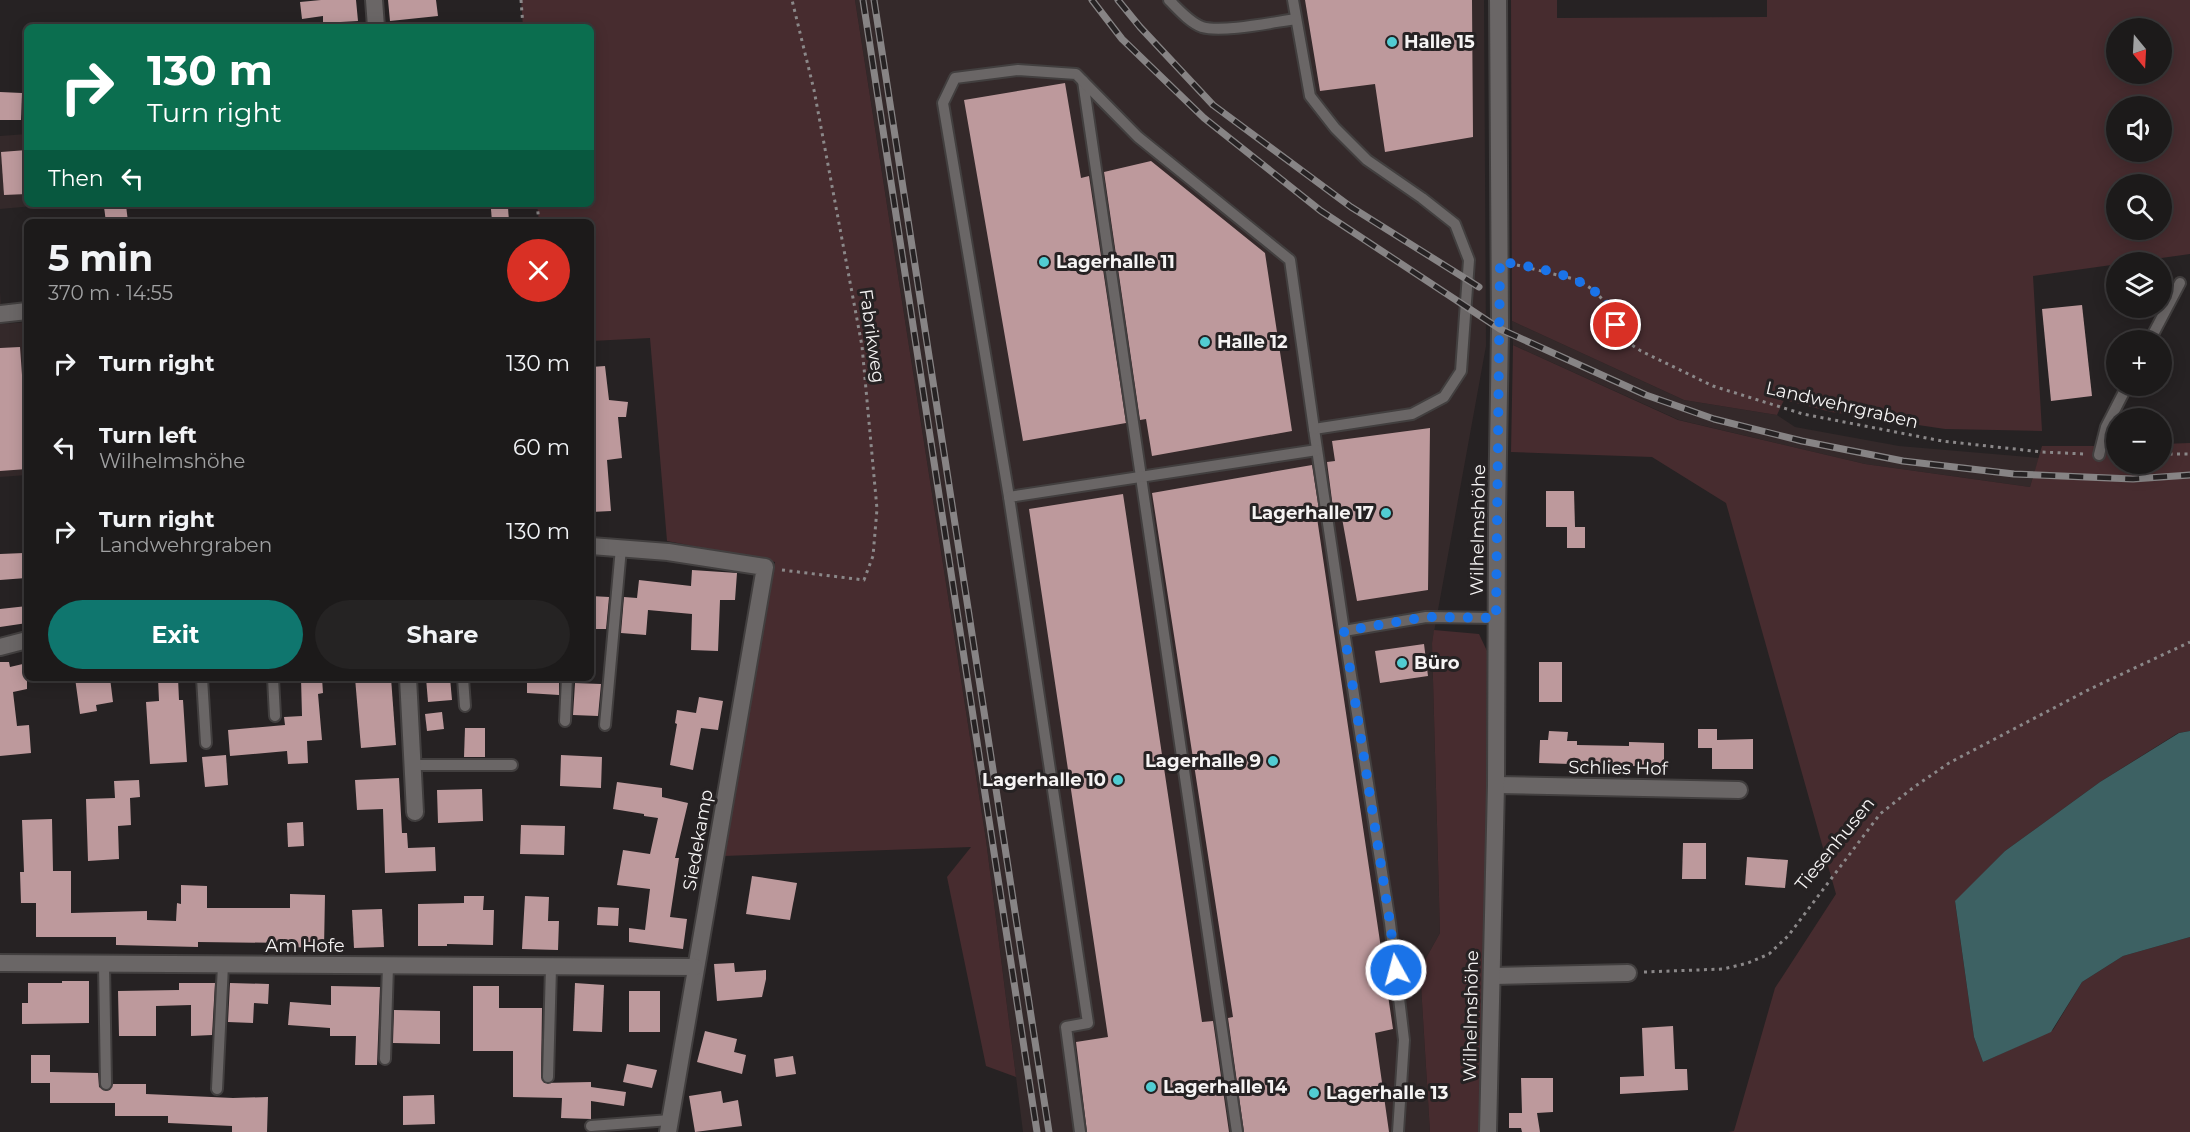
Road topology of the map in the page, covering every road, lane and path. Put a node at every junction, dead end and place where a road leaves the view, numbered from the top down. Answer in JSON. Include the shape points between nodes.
{"nodes":[{"id":1,"x":374,"y":0,"type":"edge"},
{"id":2,"x":521,"y":0,"type":"edge"},
{"id":3,"x":792,"y":0,"type":"edge"},
{"id":4,"x":1169,"y":0,"type":"edge"},
{"id":5,"x":1293,"y":0,"type":"edge"},
{"id":6,"x":1498,"y":0,"type":"edge"},
{"id":7,"x":1296,"y":19,"type":"junction"},
{"id":8,"x":376,"y":24,"type":"edge"},
{"id":9,"x":524,"y":24,"type":"edge"},
{"id":10,"x":1083,"y":81,"type":"junction"},
{"id":11,"x":1500,"y":261,"type":"junction"},
{"id":12,"x":2180,"y":283,"type":"dead end"},
{"id":13,"x":24,"y":311,"type":"edge"},
{"id":14,"x":0,"y":314,"type":"edge"},
{"id":15,"x":2155,"y":330,"type":"edge"},
{"id":16,"x":2122,"y":396,"type":"edge"},
{"id":17,"x":1314,"y":429,"type":"junction"},
{"id":18,"x":1317,"y":450,"type":"junction"},
{"id":19,"x":2172,"y":454,"type":"edge"},
{"id":20,"x":2190,"y":454,"type":"edge"},
{"id":21,"x":2099,"y":455,"type":"joint"},
{"id":22,"x":1141,"y":477,"type":"junction"},
{"id":23,"x":1009,"y":497,"type":"junction"},
{"id":24,"x":594,"y":546,"type":"edge"},
{"id":25,"x":621,"y":548,"type":"junction"},
{"id":26,"x":765,"y":567,"type":"junction"},
{"id":27,"x":1496,"y":618,"type":"junction"},
{"id":28,"x":1344,"y":631,"type":"junction"},
{"id":29,"x":24,"y":641,"type":"edge"},
{"id":30,"x":2190,"y":642,"type":"edge"},
{"id":31,"x":0,"y":647,"type":"edge"},
{"id":32,"x":202,"y":681,"type":"edge"},
{"id":33,"x":273,"y":681,"type":"edge"},
{"id":34,"x":408,"y":681,"type":"edge"},
{"id":35,"x":463,"y":681,"type":"edge"},
{"id":36,"x":567,"y":681,"type":"edge"},
{"id":37,"x":465,"y":706,"type":"dead end"},
{"id":38,"x":275,"y":716,"type":"dead end"},
{"id":39,"x":565,"y":721,"type":"dead end"},
{"id":40,"x":605,"y":725,"type":"dead end"},
{"id":41,"x":206,"y":743,"type":"dead end"},
{"id":42,"x":412,"y":765,"type":"junction"},
{"id":43,"x":512,"y":765,"type":"dead end"},
{"id":44,"x":1496,"y":785,"type":"junction"},
{"id":45,"x":1739,"y":790,"type":"dead end"},
{"id":46,"x":416,"y":812,"type":"dead end"},
{"id":47,"x":0,"y":963,"type":"edge"},
{"id":48,"x":104,"y":964,"type":"junction"},
{"id":49,"x":223,"y":965,"type":"junction"},
{"id":50,"x":388,"y":966,"type":"junction"},
{"id":51,"x":551,"y":967,"type":"junction"},
{"id":52,"x":695,"y":967,"type":"junction"},
{"id":53,"x":1628,"y":973,"type":"joint"},
{"id":54,"x":1492,"y":976,"type":"junction"},
{"id":55,"x":385,"y":1059,"type":"dead end"},
{"id":56,"x":548,"y":1077,"type":"dead end"},
{"id":57,"x":106,"y":1084,"type":"dead end"},
{"id":58,"x":217,"y":1089,"type":"dead end"},
{"id":59,"x":591,"y":1126,"type":"dead end"},
{"id":60,"x":669,"y":1126,"type":"edge"},
{"id":61,"x":1080,"y":1132,"type":"edge"},
{"id":62,"x":1237,"y":1132,"type":"edge"},
{"id":63,"x":1398,"y":1132,"type":"edge"},
{"id":64,"x":1488,"y":1132,"type":"edge"}],
"edges":[{"from":1,"to":8,"type":"street"},
{"from":2,"to":9,"type":"path"},
{"from":3,"to":26,"type":"path","name":"Fabrikweg","via":[[814,90],[862,346],[877,509],[873,556],[864,580]]},
{"from":4,"to":7,"type":"lane","via":[[1202,27],[1219,29]]},
{"from":5,"to":7,"type":"lane"},
{"from":6,"to":11,"type":"street","name":"Wilhelmshöhe"},
{"from":7,"to":17,"type":"lane","via":[[1310,96],[1367,160],[1455,224],[1469,260],[1461,371],[1444,397],[1412,414]]},
{"from":10,"to":17,"type":"lane","via":[[1138,137],[1290,261]]},
{"from":10,"to":22,"type":"lane"},
{"from":10,"to":23,"type":"lane","via":[[1076,74],[1018,70],[955,78],[943,103]]},
{"from":11,"to":21,"type":"path","name":"Landwehrgraben","via":[[1578,280],[1608,306],[1626,341],[1713,386],[1803,414],[1942,441]]},
{"from":11,"to":27,"type":"street","name":"Wilhelmshöhe"},
{"from":12,"to":15,"type":"lane"},
{"from":13,"to":14,"type":"street"},
{"from":16,"to":21,"type":"lane","via":[[2106,428]]},
{"from":17,"to":18,"type":"lane"},
{"from":18,"to":22,"type":"lane"},
{"from":18,"to":28,"type":"lane"},
{"from":19,"to":20,"type":"path"},
{"from":22,"to":23,"type":"lane"},
{"from":22,"to":62,"type":"lane"},
{"from":23,"to":61,"type":"lane","via":[[1088,1023],[1065,1027]]},
{"from":24,"to":25,"type":"street"},
{"from":25,"to":26,"type":"street"},
{"from":25,"to":40,"type":"lane"},
{"from":26,"to":52,"type":"street","name":"Siedekamp"},
{"from":27,"to":28,"type":"lane","via":[[1426,617]]},
{"from":27,"to":44,"type":"street","name":"Wilhelmshöhe"},
{"from":28,"to":63,"type":"lane","via":[[1390,923],[1404,1040]]},
{"from":29,"to":31,"type":"street"},
{"from":30,"to":53,"type":"path","name":"Tiesenhusen","via":[[2079,694],[1949,763],[1914,787],[1880,814],[1788,936],[1769,954],[1723,969]]},
{"from":32,"to":41,"type":"lane"},
{"from":33,"to":38,"type":"lane"},
{"from":34,"to":42,"type":"street"},
{"from":35,"to":37,"type":"lane"},
{"from":36,"to":39,"type":"lane"},
{"from":42,"to":43,"type":"lane"},
{"from":42,"to":46,"type":"street"},
{"from":44,"to":45,"type":"street","name":"Schlies Hof"},
{"from":44,"to":54,"type":"street","name":"Wilhelmshöhe"},
{"from":47,"to":48,"type":"street","name":"Am Hofe"},
{"from":48,"to":49,"type":"street","name":"Am Hofe"},
{"from":48,"to":57,"type":"lane"},
{"from":49,"to":50,"type":"street","name":"Am Hofe"},
{"from":49,"to":58,"type":"lane"},
{"from":50,"to":51,"type":"street","name":"Am Hofe"},
{"from":50,"to":55,"type":"lane"},
{"from":51,"to":52,"type":"street","name":"Am Hofe"},
{"from":51,"to":56,"type":"lane"},
{"from":52,"to":60,"type":"street","name":"Siedekamp"},
{"from":53,"to":54,"type":"street"},
{"from":54,"to":64,"type":"street","name":"Wilhelmshöhe"},
{"from":59,"to":60,"type":"lane","name":"Siedekamp"}]}
